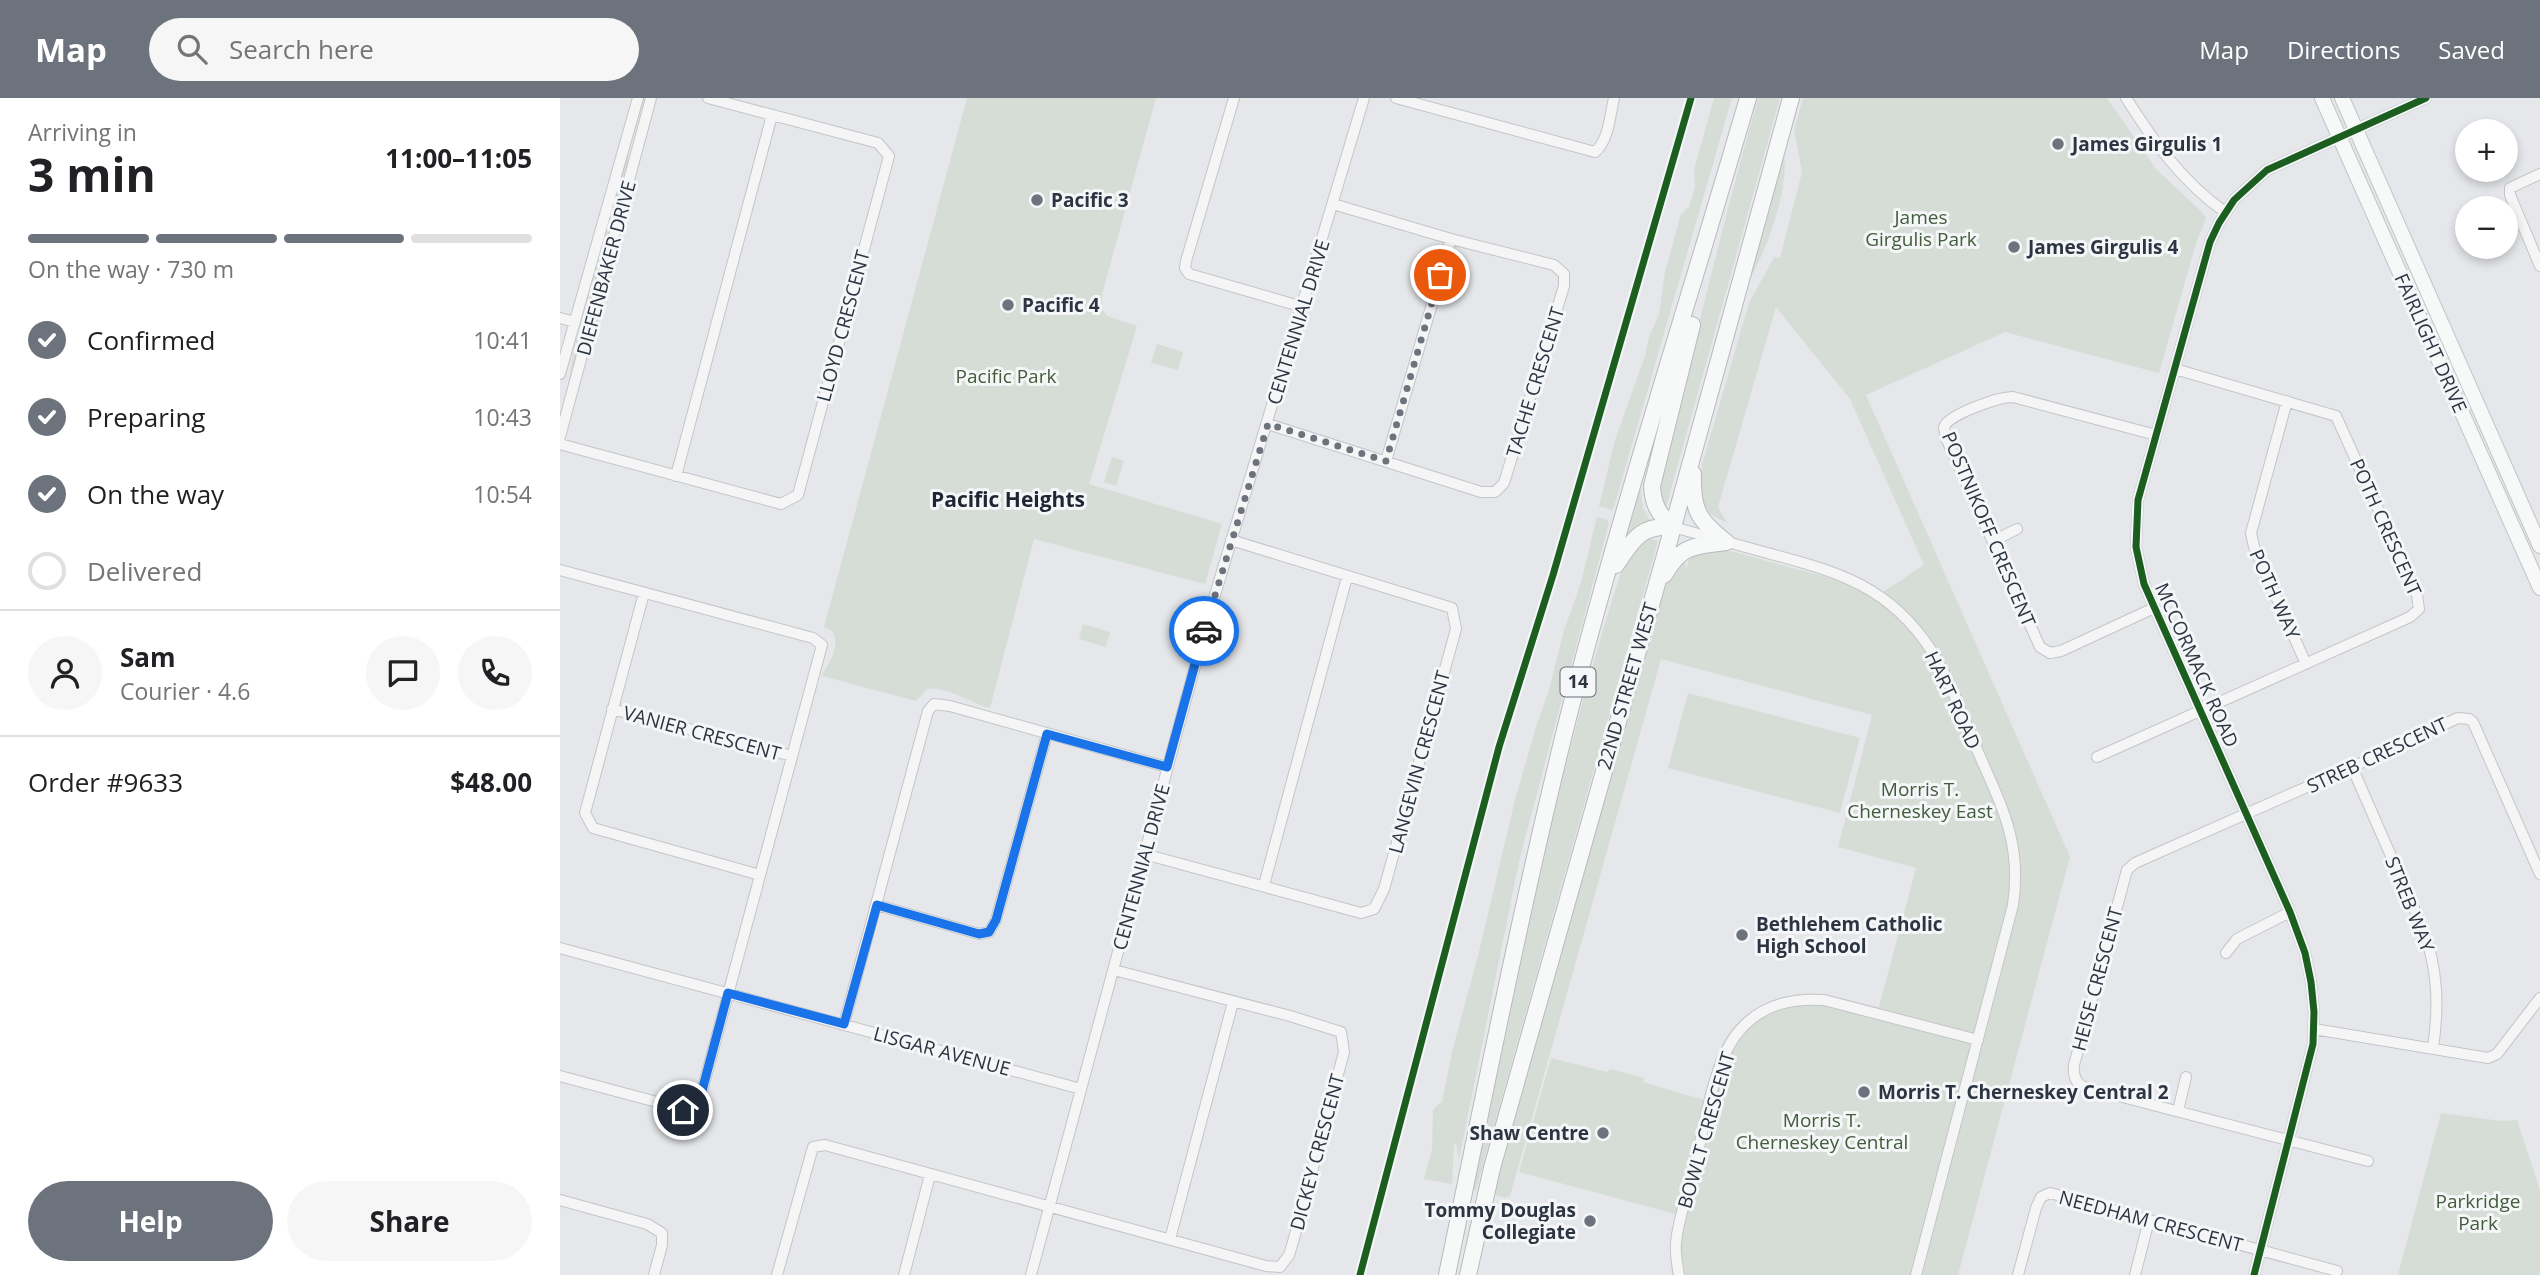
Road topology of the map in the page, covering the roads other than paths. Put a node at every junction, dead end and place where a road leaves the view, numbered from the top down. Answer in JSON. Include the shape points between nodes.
{"nodes":[{"id":1,"x":638,"y":98,"type":"edge"},
{"id":2,"x":651,"y":98,"type":"edge"},
{"id":3,"x":708,"y":98,"type":"edge"},
{"id":4,"x":1234,"y":98,"type":"edge"},
{"id":5,"x":1364,"y":98,"type":"edge"},
{"id":6,"x":1396,"y":98,"type":"edge"},
{"id":7,"x":1614,"y":98,"type":"edge"},
{"id":8,"x":1748,"y":98,"type":"edge"},
{"id":9,"x":1791,"y":98,"type":"edge"},
{"id":10,"x":2126,"y":98,"type":"edge"},
{"id":11,"x":2322,"y":98,"type":"edge"},
{"id":12,"x":2342,"y":98,"type":"edge"},
{"id":13,"x":2426,"y":98,"type":"edge"},
{"id":14,"x":772,"y":115,"type":"junction"},
{"id":15,"x":2355,"y":129,"type":"junction"},
{"id":16,"x":2338,"y":137,"type":"junction"},
{"id":17,"x":2540,"y":173,"type":"edge"},
{"id":18,"x":1333,"y":204,"type":"junction"},
{"id":19,"x":2225,"y":212,"type":"junction"},
{"id":20,"x":1708,"y":237,"type":"junction"},
{"id":21,"x":1451,"y":239,"type":"junction"},
{"id":22,"x":2540,"y":265,"type":"edge"},
{"id":23,"x":1303,"y":307,"type":"junction"},
{"id":24,"x":560,"y":318,"type":"edge"},
{"id":25,"x":575,"y":322,"type":"junction"},
{"id":26,"x":2175,"y":369,"type":"junction"},
{"id":27,"x":560,"y":374,"type":"edge"},
{"id":28,"x":2287,"y":401,"type":"junction"},
{"id":29,"x":1268,"y":424,"type":"junction"},
{"id":30,"x":2156,"y":435,"type":"junction"},
{"id":31,"x":560,"y":438,"type":"edge"},
{"id":32,"x":560,"y":444,"type":"edge"},
{"id":33,"x":1692,"y":457,"type":"junction"},
{"id":34,"x":1386,"y":461,"type":"junction"},
{"id":35,"x":676,"y":476,"type":"junction"},
{"id":36,"x":1673,"y":527,"type":"junction"},
{"id":37,"x":2017,"y":529,"type":"dead end"},
{"id":38,"x":1231,"y":540,"type":"junction"},
{"id":39,"x":1993,"y":541,"type":"junction"},
{"id":40,"x":1726,"y":542,"type":"junction"},
{"id":41,"x":2540,"y":546,"type":"edge"},
{"id":42,"x":560,"y":570,"type":"edge"},
{"id":43,"x":1608,"y":576,"type":"junction"},
{"id":44,"x":1347,"y":577,"type":"junction"},
{"id":45,"x":1656,"y":585,"type":"junction"},
{"id":46,"x":2540,"y":588,"type":"edge"},
{"id":47,"x":644,"y":593,"type":"junction"},
{"id":48,"x":2154,"y":608,"type":"junction"},
{"id":49,"x":2306,"y":664,"type":"junction"},
{"id":50,"x":612,"y":709,"type":"junction"},
{"id":51,"x":2200,"y":710,"type":"junction"},
{"id":52,"x":1047,"y":734,"type":"junction"},
{"id":53,"x":792,"y":756,"type":"junction"},
{"id":54,"x":2097,"y":757,"type":"dead end"},
{"id":55,"x":1167,"y":767,"type":"junction"},
{"id":56,"x":2352,"y":767,"type":"junction"},
{"id":57,"x":2245,"y":814,"type":"junction"},
{"id":58,"x":1144,"y":854,"type":"junction"},
{"id":59,"x":2540,"y":874,"type":"edge"},
{"id":60,"x":760,"y":875,"type":"junction"},
{"id":61,"x":1264,"y":886,"type":"junction"},
{"id":62,"x":877,"y":905,"type":"junction"},
{"id":63,"x":2290,"y":912,"type":"junction"},
{"id":64,"x":560,"y":948,"type":"edge"},
{"id":65,"x":2226,"y":953,"type":"dead end"},
{"id":66,"x":1114,"y":970,"type":"junction"},
{"id":67,"x":728,"y":993,"type":"junction"},
{"id":68,"x":2540,"y":998,"type":"edge"},
{"id":69,"x":1233,"y":1002,"type":"junction"},
{"id":70,"x":844,"y":1024,"type":"junction"},
{"id":71,"x":2314,"y":1029,"type":"junction"},
{"id":72,"x":1978,"y":1040,"type":"junction"},
{"id":73,"x":2432,"y":1048,"type":"junction"},
{"id":74,"x":560,"y":1076,"type":"edge"},
{"id":75,"x":2186,"y":1077,"type":"dead end"},
{"id":76,"x":1081,"y":1088,"type":"junction"},
{"id":77,"x":2178,"y":1111,"type":"junction"},
{"id":78,"x":2290,"y":1140,"type":"junction"},
{"id":79,"x":2368,"y":1161,"type":"dead end"},
{"id":80,"x":930,"y":1175,"type":"junction"},
{"id":81,"x":560,"y":1200,"type":"edge"},
{"id":82,"x":1049,"y":1208,"type":"junction"},
{"id":83,"x":2150,"y":1220,"type":"junction"},
{"id":84,"x":1170,"y":1239,"type":"junction"},
{"id":85,"x":2260,"y":1250,"type":"junction"},
{"id":86,"x":2337,"y":1271,"type":"dead end"},
{"id":87,"x":654,"y":1275,"type":"edge"},
{"id":88,"x":778,"y":1275,"type":"edge"},
{"id":89,"x":904,"y":1275,"type":"edge"},
{"id":90,"x":1031,"y":1275,"type":"edge"},
{"id":91,"x":1447,"y":1275,"type":"edge"},
{"id":92,"x":1468,"y":1275,"type":"edge"},
{"id":93,"x":1679,"y":1275,"type":"edge"},
{"id":94,"x":1916,"y":1275,"type":"edge"},
{"id":95,"x":2018,"y":1275,"type":"edge"},
{"id":96,"x":2135,"y":1275,"type":"edge"},
{"id":97,"x":2254,"y":1275,"type":"edge"}],
"edges":[{"from":1,"to":25,"type":"street","name":"DIEFENBAKER DRIVE"},
{"from":2,"to":31,"type":"street","name":"DIEFENBAKER DRIVE"},
{"from":3,"to":14,"type":"street","name":"LLOYD CRESCENT"},
{"from":4,"to":23,"type":"street","via":[[1185,268],[1189,274]]},
{"from":5,"to":18,"type":"street","name":"CENTENNIAL DRIVE"},
{"from":6,"to":7,"type":"street","via":[[1595,152],[1605,137]]},
{"from":8,"to":20,"type":"highway","number":"14"},
{"from":9,"to":33,"type":"highway","name":"22ND STREET WEST","number":"14"},
{"from":10,"to":19,"type":"street","via":[[2161,152]]},
{"from":11,"to":16,"type":"main road","name":"FAIRLIGHT DRIVE"},
{"from":12,"to":15,"type":"main road","name":"FAIRLIGHT DRIVE"},
{"from":13,"to":15,"type":"street","name":"MCCORMACK ROAD"},
{"from":14,"to":35,"type":"street"},
{"from":14,"to":35,"type":"street","name":"LLOYD CRESCENT","via":[[878,144],[889,156],[798,495],[781,505]]},
{"from":15,"to":16,"type":"street","name":"MCCORMACK ROAD"},
{"from":15,"to":41,"type":"main road","name":"FAIRLIGHT DRIVE"},
{"from":16,"to":19,"type":"street","name":"MCCORMACK ROAD","via":[[2267,170]]},
{"from":16,"to":46,"type":"main road","name":"FAIRLIGHT DRIVE"},
{"from":17,"to":22,"type":"street","via":[[2510,188],[2510,195]]},
{"from":18,"to":21,"type":"street","name":"TACHE CRESCENT"},
{"from":18,"to":23,"type":"street","name":"CENTENNIAL DRIVE"},
{"from":19,"to":26,"type":"street","name":"MCCORMACK ROAD","via":[[2210,242]]},
{"from":20,"to":36,"type":"highway","via":[[1696,311],[1652,486],[1656,508]]},
{"from":20,"to":43,"type":"highway","number":"14"},
{"from":21,"to":34,"type":"street"},
{"from":21,"to":34,"type":"street","name":"TACHE CRESCENT","via":[[1554,265],[1564,274],[1564,286],[1500,488],[1481,492]]},
{"from":23,"to":29,"type":"street","name":"CENTENNIAL DRIVE"},
{"from":24,"to":25,"type":"street"},
{"from":25,"to":27,"type":"street","name":"DIEFENBAKER DRIVE"},
{"from":26,"to":28,"type":"street","name":"POTH CRESCENT"},
{"from":26,"to":30,"type":"street","name":"MCCORMACK ROAD"},
{"from":28,"to":49,"type":"street","name":"POTH WAY","via":[[2251,533]]},
{"from":28,"to":49,"type":"street","name":"POTH CRESCENT","via":[[2336,416],[2420,602],[2410,617]]},
{"from":29,"to":34,"type":"street","name":"TACHE CRESCENT"},
{"from":29,"to":38,"type":"street","name":"CENTENNIAL DRIVE"},
{"from":30,"to":39,"type":"street","name":"POSTNIKOFF CRESCENT","via":[[2013,397],[1952,417],[1944,426],[1946,438]]},
{"from":30,"to":48,"type":"street","name":"MCCORMACK ROAD","via":[[2138,499],[2135,533],[2141,572]]},
{"from":32,"to":35,"type":"street","name":"LLOYD CRESCENT"},
{"from":33,"to":36,"type":"highway","name":"22ND STREET WEST","number":"14"},
{"from":33,"to":40,"type":"highway","via":[[1696,512]]},
{"from":36,"to":40,"type":"street","name":"HART ROAD"},
{"from":36,"to":43,"type":"highway","via":[[1642,532]]},
{"from":36,"to":45,"type":"highway","name":"22ND STREET WEST","number":"14"},
{"from":37,"to":39,"type":"street"},
{"from":38,"to":44,"type":"street","name":"LANGEVIN CRESCENT"},
{"from":38,"to":55,"type":"street","name":"CENTENNIAL DRIVE"},
{"from":39,"to":48,"type":"street","name":"POSTNIKOFF CRESCENT","via":[[2036,642],[2045,651],[2062,651]]},
{"from":40,"to":45,"type":"highway","via":[[1683,550]]},
{"from":40,"to":72,"type":"street","name":"HART ROAD","via":[[1825,569],[1867,587],[1909,621],[1940,667],[2003,810],[2015,852],[2013,905]]},
{"from":42,"to":47,"type":"street","name":"VANIER CRESCENT"},
{"from":43,"to":91,"type":"highway","number":"14","via":[[1525,895]]},
{"from":44,"to":61,"type":"street"},
{"from":44,"to":61,"type":"street","name":"LANGEVIN CRESCENT","via":[[1452,608],[1456,629],[1384,889],[1374,909],[1361,913]]},
{"from":45,"to":92,"type":"highway","name":"22ND STREET WEST","number":"14","via":[[1492,1168]]},
{"from":47,"to":50,"type":"street","name":"VANIER CRESCENT"},
{"from":47,"to":53,"type":"street","name":"VANIER CRESCENT","via":[[813,638],[822,645]]},
{"from":48,"to":51,"type":"street","name":"MCCORMACK ROAD"},
{"from":49,"to":51,"type":"street","name":"POTH CRESCENT"},
{"from":50,"to":53,"type":"street","name":"VANIER CRESCENT"},
{"from":50,"to":60,"type":"street","name":"VANIER CRESCENT","via":[[585,813],[593,828]]},
{"from":51,"to":54,"type":"street","name":"POTH CRESCENT"},
{"from":51,"to":57,"type":"street","name":"MCCORMACK ROAD"},
{"from":52,"to":55,"type":"street"},
{"from":52,"to":62,"type":"street","via":[[989,932],[979,934]]},
{"from":52,"to":62,"type":"street","via":[[934,704],[928,711]]},
{"from":53,"to":60,"type":"street","name":"VANIER CRESCENT"},
{"from":55,"to":58,"type":"street","name":"CENTENNIAL DRIVE"},
{"from":56,"to":57,"type":"street","name":"STREB CRESCENT"},
{"from":56,"to":59,"type":"street","name":"STREB CRESCENT","via":[[2458,718],[2469,719]]},
{"from":56,"to":73,"type":"street","name":"STREB WAY","via":[[2432,957],[2437,985]]},
{"from":57,"to":63,"type":"street","name":"MCCORMACK ROAD"},
{"from":57,"to":77,"type":"street","name":"HEISE CRESCENT","via":[[2127,870],[2074,1065],[2080,1085]]},
{"from":58,"to":61,"type":"street","name":"LANGEVIN CRESCENT"},
{"from":58,"to":66,"type":"street","name":"CENTENNIAL DRIVE"},
{"from":60,"to":67,"type":"street","name":"VANIER CRESCENT"},
{"from":62,"to":70,"type":"street"},
{"from":63,"to":65,"type":"street","via":[[2237,939]]},
{"from":63,"to":71,"type":"street","name":"MCCORMACK ROAD","via":[[2308,965]]},
{"from":64,"to":67,"type":"street","name":"LISGAR AVENUE"},
{"from":66,"to":69,"type":"street","name":"DICKEY CRESCENT"},
{"from":66,"to":76,"type":"street","name":"CENTENNIAL DRIVE"},
{"from":67,"to":70,"type":"street","name":"LISGAR AVENUE"},
{"from":67,"to":74,"type":"street","name":"VANIER CRESCENT","via":[[698,1106],[683,1110]]},
{"from":68,"to":73,"type":"street","via":[[2493,1057]]},
{"from":69,"to":84,"type":"street"},
{"from":69,"to":84,"type":"street","name":"DICKEY CRESCENT","via":[[1341,1032],[1341,1064],[1284,1263],[1273,1268]]},
{"from":70,"to":76,"type":"street","name":"LISGAR AVENUE"},
{"from":71,"to":73,"type":"street"},
{"from":71,"to":78,"type":"street","name":"MCCORMACK ROAD"},
{"from":72,"to":93,"type":"street","name":"BOWLT CRESCENT","via":[[1824,1000],[1783,1002],[1756,1015],[1734,1037],[1718,1073],[1679,1229]]},
{"from":72,"to":94,"type":"street","name":"HART ROAD"},
{"from":75,"to":77,"type":"street"},
{"from":76,"to":82,"type":"street","name":"CENTENNIAL DRIVE"},
{"from":77,"to":78,"type":"street","name":"HEISE CRESCENT"},
{"from":78,"to":79,"type":"street","name":"HEISE CRESCENT"},
{"from":78,"to":85,"type":"street","name":"MCCORMACK ROAD"},
{"from":80,"to":82,"type":"street","name":"DICKEY CRESCENT"},
{"from":80,"to":88,"type":"street","name":"DICKEY CRESCENT","via":[[825,1145],[813,1147]]},
{"from":80,"to":89,"type":"street"},
{"from":81,"to":87,"type":"street","via":[[647,1224],[662,1233]]},
{"from":82,"to":84,"type":"street","name":"DICKEY CRESCENT"},
{"from":82,"to":90,"type":"street","name":"CENTENNIAL DRIVE"},
{"from":83,"to":85,"type":"street","name":"NEEDHAM CRESCENT"},
{"from":83,"to":95,"type":"street","name":"NEEDHAM CRESCENT","via":[[2045,1194],[2036,1208]]},
{"from":83,"to":96,"type":"street"},
{"from":85,"to":86,"type":"street","name":"NEEDHAM CRESCENT"},
{"from":85,"to":97,"type":"street","name":"MCCORMACK ROAD"}]}
